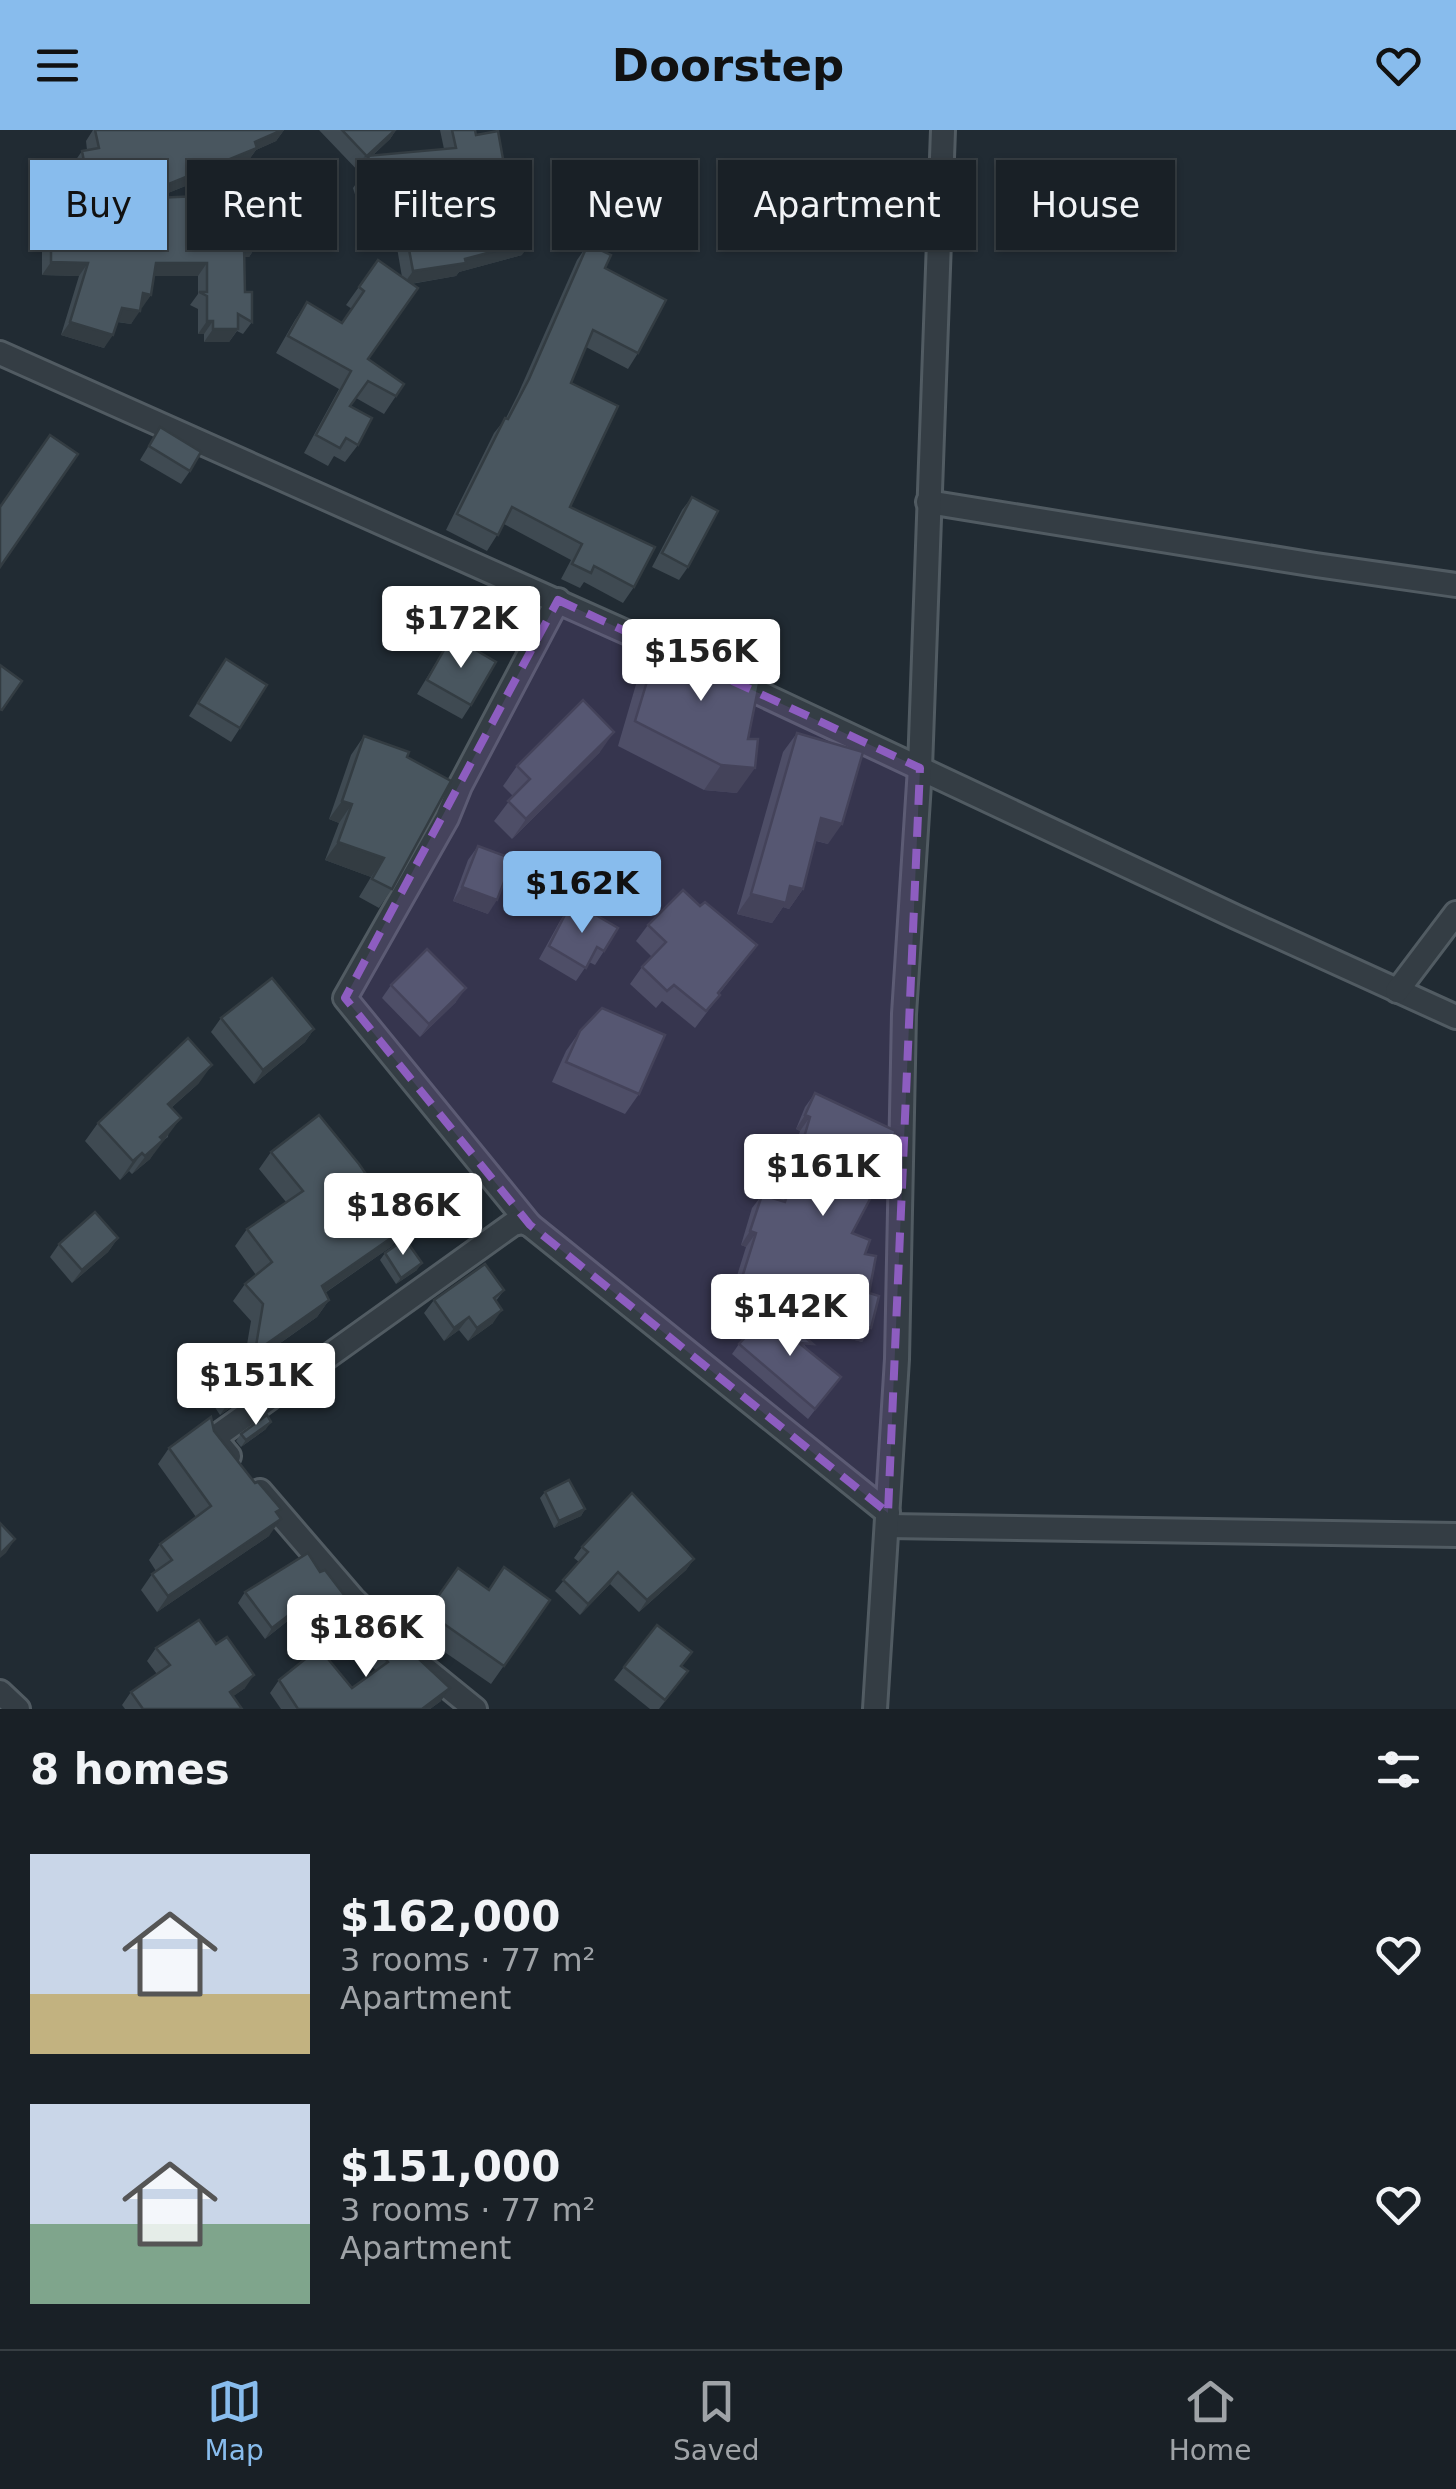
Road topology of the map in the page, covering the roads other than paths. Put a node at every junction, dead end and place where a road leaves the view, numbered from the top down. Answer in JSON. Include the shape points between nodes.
{"nodes":[{"id":1,"x":943,"y":130,"type":"edge"},
{"id":2,"x":0,"y":353,"type":"edge"},
{"id":3,"x":928,"y":502,"type":"junction"},
{"id":4,"x":1456,"y":585,"type":"edge"},
{"id":5,"x":558,"y":600,"type":"junction"},
{"id":6,"x":920,"y":768,"type":"junction"},
{"id":7,"x":1456,"y":913,"type":"edge"},
{"id":8,"x":1397,"y":991,"type":"junction"},
{"id":9,"x":1456,"y":1018,"type":"edge"},
{"id":10,"x":530,"y":1225,"type":"junction"},
{"id":11,"x":888,"y":1520,"type":"junction"},
{"id":12,"x":1456,"y":1536,"type":"edge"},
{"id":13,"x":0,"y":1692,"type":"edge"},
{"id":14,"x":18,"y":1709,"type":"edge"},
{"id":15,"x":475,"y":1709,"type":"edge"},
{"id":16,"x":874,"y":1709,"type":"edge"}],
"edges":[{"from":1,"to":3,"type":"street"},
{"from":2,"to":5,"type":"street"},
{"from":3,"to":4,"type":"street"},
{"from":3,"to":6,"type":"street"},
{"from":5,"to":6,"type":"street"},
{"from":5,"to":10,"type":"street","via":[[345,998]]},
{"from":6,"to":8,"type":"street"},
{"from":6,"to":11,"type":"street","via":[[904,1014]]},
{"from":7,"to":8,"type":"street"},
{"from":8,"to":9,"type":"street"},
{"from":10,"to":11,"type":"street"},
{"from":10,"to":15,"type":"street","via":[[513,1224],[214,1438],[353,1599]]},
{"from":11,"to":12,"type":"street"},
{"from":11,"to":16,"type":"street"},
{"from":13,"to":14,"type":"street"}]}
